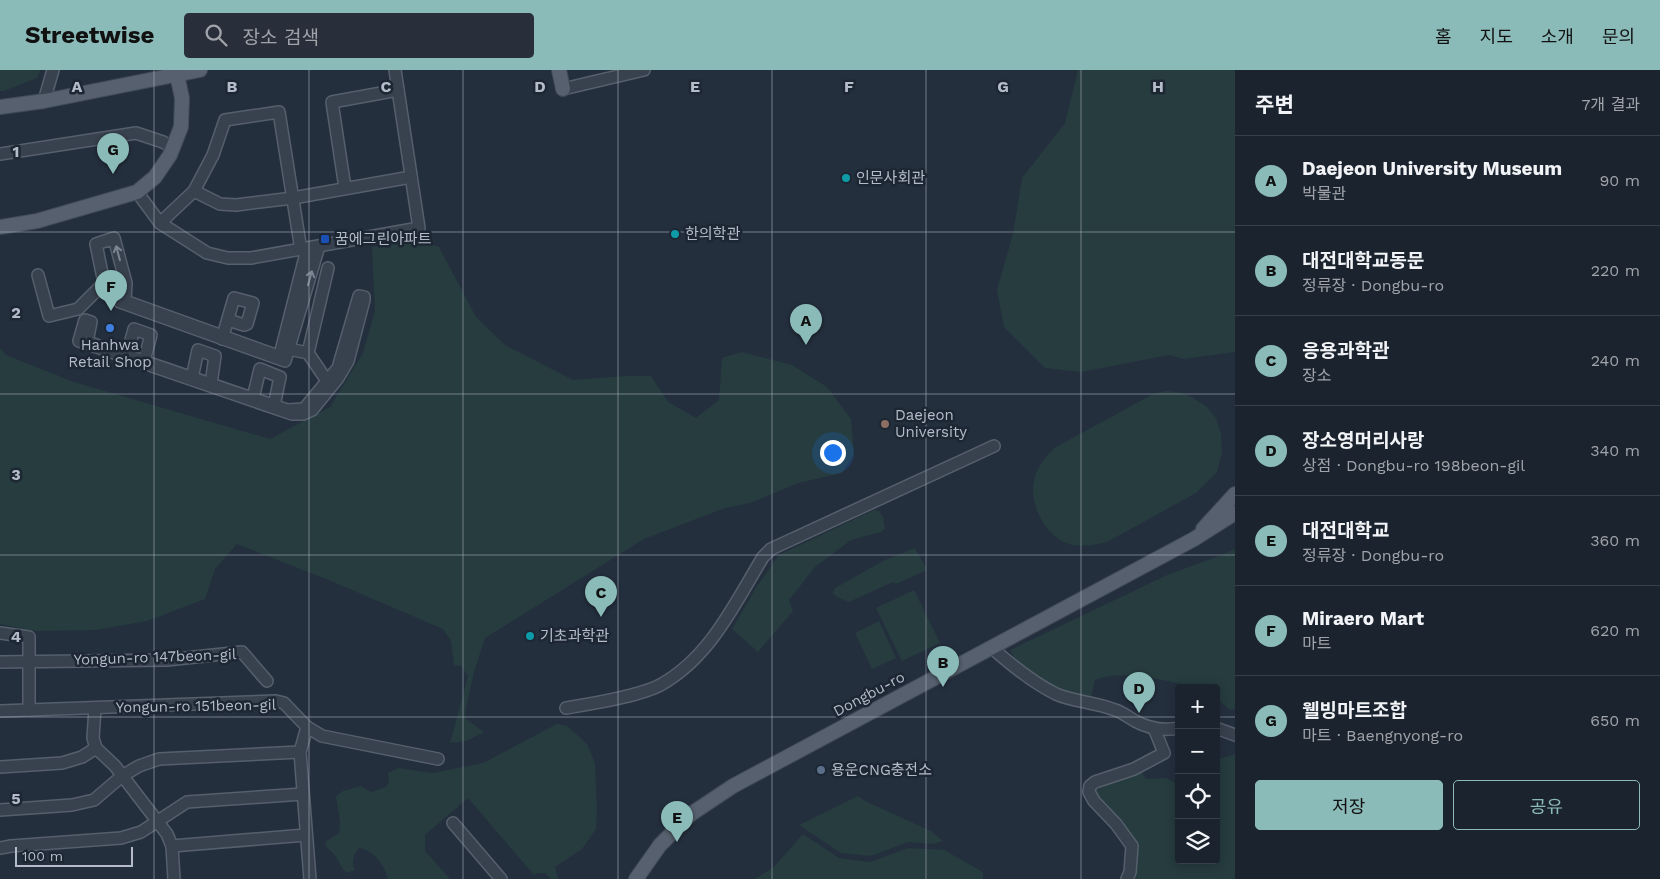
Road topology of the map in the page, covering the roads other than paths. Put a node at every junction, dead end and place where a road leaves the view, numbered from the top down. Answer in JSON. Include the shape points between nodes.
{"nodes":[{"id":1,"x":53,"y":70,"type":"edge"},
{"id":2,"x":200,"y":70,"type":"edge"},
{"id":3,"x":395,"y":70,"type":"edge"},
{"id":4,"x":558,"y":70,"type":"edge"},
{"id":5,"x":644,"y":70,"type":"edge"},
{"id":6,"x":177,"y":72,"type":"edge"},
{"id":7,"x":563,"y":88,"type":"joint"},
{"id":8,"x":398,"y":90,"type":"junction"},
{"id":9,"x":44,"y":101,"type":"junction"},
{"id":10,"x":0,"y":107,"type":"edge"},
{"id":11,"x":173,"y":148,"type":"junction"},
{"id":12,"x":0,"y":154,"type":"edge"},
{"id":13,"x":411,"y":177,"type":"junction"},
{"id":14,"x":345,"y":188,"type":"junction"},
{"id":15,"x":194,"y":191,"type":"junction"},
{"id":16,"x":137,"y":192,"type":"junction"},
{"id":17,"x":293,"y":198,"type":"junction"},
{"id":18,"x":160,"y":224,"type":"junction"},
{"id":19,"x":0,"y":227,"type":"edge"},
{"id":20,"x":319,"y":246,"type":"junction"},
{"id":21,"x":304,"y":249,"type":"junction"},
{"id":22,"x":328,"y":268,"type":"dead end"},
{"id":23,"x":38,"y":275,"type":"dead end"},
{"id":24,"x":104,"y":283,"type":"junction"},
{"id":25,"x":228,"y":320,"type":"dead end"},
{"id":26,"x":222,"y":338,"type":"junction"},
{"id":27,"x":286,"y":348,"type":"junction"},
{"id":28,"x":308,"y":353,"type":"junction"},
{"id":29,"x":127,"y":355,"type":"junction"},
{"id":30,"x":144,"y":361,"type":"junction"},
{"id":31,"x":192,"y":378,"type":"junction"},
{"id":32,"x":327,"y":381,"type":"junction"},
{"id":33,"x":211,"y":384,"type":"junction"},
{"id":34,"x":253,"y":398,"type":"junction"},
{"id":35,"x":274,"y":406,"type":"junction"},
{"id":36,"x":994,"y":446,"type":"dead end"},
{"id":37,"x":1235,"y":494,"type":"edge"},
{"id":38,"x":1235,"y":514,"type":"edge"},
{"id":39,"x":1194,"y":539,"type":"junction"},
{"id":40,"x":0,"y":633,"type":"edge"},
{"id":41,"x":991,"y":647,"type":"junction"},
{"id":42,"x":30,"y":661,"type":"junction"},
{"id":43,"x":0,"y":662,"type":"edge"},
{"id":44,"x":267,"y":681,"type":"dead end"},
{"id":45,"x":95,"y":708,"type":"junction"},
{"id":46,"x":566,"y":708,"type":"dead end"},
{"id":47,"x":29,"y":710,"type":"junction"},
{"id":48,"x":0,"y":711,"type":"edge"},
{"id":49,"x":307,"y":727,"type":"junction"},
{"id":50,"x":1154,"y":728,"type":"junction"},
{"id":51,"x":1175,"y":729,"type":"edge"},
{"id":52,"x":1219,"y":729,"type":"edge"},
{"id":53,"x":1235,"y":735,"type":"edge"},
{"id":54,"x":96,"y":748,"type":"junction"},
{"id":55,"x":300,"y":752,"type":"junction"},
{"id":56,"x":438,"y":759,"type":"dead end"},
{"id":57,"x":0,"y":767,"type":"edge"},
{"id":58,"x":122,"y":776,"type":"junction"},
{"id":59,"x":303,"y":794,"type":"junction"},
{"id":60,"x":0,"y":810,"type":"edge"},
{"id":61,"x":157,"y":820,"type":"junction"},
{"id":62,"x":453,"y":823,"type":"dead end"},
{"id":63,"x":306,"y":835,"type":"junction"},
{"id":64,"x":172,"y":846,"type":"junction"},
{"id":65,"x":0,"y":848,"type":"edge"},
{"id":66,"x":174,"y":879,"type":"edge"},
{"id":67,"x":310,"y":879,"type":"edge"},
{"id":68,"x":501,"y":879,"type":"edge"},
{"id":69,"x":636,"y":879,"type":"edge"},
{"id":70,"x":1127,"y":879,"type":"edge"}],
"edges":[{"from":1,"to":9,"type":"street"},
{"from":2,"to":6,"type":"main road"},
{"from":3,"to":8,"type":"street"},
{"from":4,"to":7,"type":"main road"},
{"from":5,"to":7,"type":"street"},
{"from":6,"to":9,"type":"main road"},
{"from":6,"to":11,"type":"main road","via":[[182,98],[181,127]]},
{"from":8,"to":13,"type":"street"},
{"from":8,"to":14,"type":"street","via":[[332,102]]},
{"from":9,"to":10,"type":"main road"},
{"from":11,"to":12,"type":"street","via":[[136,133]]},
{"from":11,"to":16,"type":"main road","via":[[155,177]]},
{"from":13,"to":14,"type":"street"},
{"from":13,"to":20,"type":"street","via":[[419,228]]},
{"from":14,"to":17,"type":"street"},
{"from":15,"to":17,"type":"street","via":[[220,204]]},
{"from":15,"to":17,"type":"street","via":[[213,155],[225,120],[279,112]]},
{"from":15,"to":18,"type":"street"},
{"from":16,"to":18,"type":"street"},
{"from":16,"to":19,"type":"main road","via":[[38,221]]},
{"from":17,"to":21,"type":"street"},
{"from":18,"to":21,"type":"street","via":[[207,253],[228,258],[251,258]]},
{"from":20,"to":21,"type":"street"},
{"from":27,"to":20,"type":"street","one_way":true},
{"from":21,"to":27,"type":"street"},
{"from":22,"to":28,"type":"street"},
{"from":23,"to":24,"type":"street","via":[[49,316],[78,309]]},
{"from":24,"to":26,"type":"street","via":[[122,286],[120,302]]},
{"from":26,"to":24,"type":"street","one_way":true,"via":[[125,301],[126,283],[114,238],[96,244]]},
{"from":25,"to":26,"type":"street"},
{"from":26,"to":27,"type":"street","via":[[278,356]]},
{"from":27,"to":28,"type":"street"},
{"from":28,"to":32,"type":"street"},
{"from":29,"to":30,"type":"street"},
{"from":29,"to":30,"type":"street","via":[[134,329],[151,335]]},
{"from":29,"to":32,"type":"street","via":[[87,342],[91,322],[85,320],[79,341],[292,414],[303,414],[312,410],[348,362],[364,297],[358,297],[338,368]]},
{"from":30,"to":31,"type":"street"},
{"from":31,"to":33,"type":"street"},
{"from":31,"to":33,"type":"street","via":[[198,350],[216,356]]},
{"from":32,"to":35,"type":"street","via":[[304,409],[287,410]]},
{"from":33,"to":34,"type":"street"},
{"from":34,"to":35,"type":"street"},
{"from":34,"to":35,"type":"street","via":[[260,369],[280,377]]},
{"from":36,"to":46,"type":"street","via":[[771,548],[713,639],[684,670],[661,685]]},
{"from":37,"to":39,"type":"main road"},
{"from":38,"to":39,"type":"main road","name":"Dongbu-ro"},
{"from":39,"to":41,"type":"main road","name":"Dongbu-ro"},
{"from":40,"to":42,"type":"street","via":[[29,638]]},
{"from":41,"to":50,"type":"street","via":[[1015,668],[1055,694],[1118,710]]},
{"from":41,"to":69,"type":"main road","name":"Dongbu-ro","via":[[733,786],[684,820],[660,844]]},
{"from":42,"to":43,"type":"street","name":"Yongun-ro 147beon-gil"},
{"from":42,"to":44,"type":"street","name":"Yongun-ro 147beon-gil","via":[[167,660],[242,652]]},
{"from":42,"to":47,"type":"street"},
{"from":45,"to":47,"type":"street","name":"Yongun-ro 151beon-gil"},
{"from":45,"to":49,"type":"street","name":"Yongun-ro 151beon-gil","via":[[276,701],[284,703]]},
{"from":45,"to":54,"type":"street","via":[[93,738]]},
{"from":47,"to":48,"type":"street","name":"Yongun-ro 151beon-gil"},
{"from":49,"to":55,"type":"street"},
{"from":49,"to":56,"type":"street","name":"Yongun-ro 151beon-gil","via":[[322,736]]},
{"from":50,"to":51,"type":"street"},
{"from":50,"to":70,"type":"street","via":[[1164,753],[1090,786],[1089,792],[1094,801],[1132,846]]},
{"from":52,"to":53,"type":"street"},
{"from":54,"to":57,"type":"street","via":[[82,757],[62,763]]},
{"from":54,"to":58,"type":"street"},
{"from":55,"to":58,"type":"street","via":[[159,759]]},
{"from":55,"to":59,"type":"street"},
{"from":58,"to":60,"type":"street","via":[[94,800],[72,805]]},
{"from":58,"to":61,"type":"street"},
{"from":59,"to":61,"type":"street","via":[[187,802]]},
{"from":59,"to":63,"type":"street"},
{"from":61,"to":64,"type":"street"},
{"from":61,"to":65,"type":"street","via":[[141,832],[121,838]]},
{"from":62,"to":68,"type":"street"},
{"from":63,"to":64,"type":"street"},
{"from":63,"to":67,"type":"street"},
{"from":64,"to":66,"type":"street"}]}
